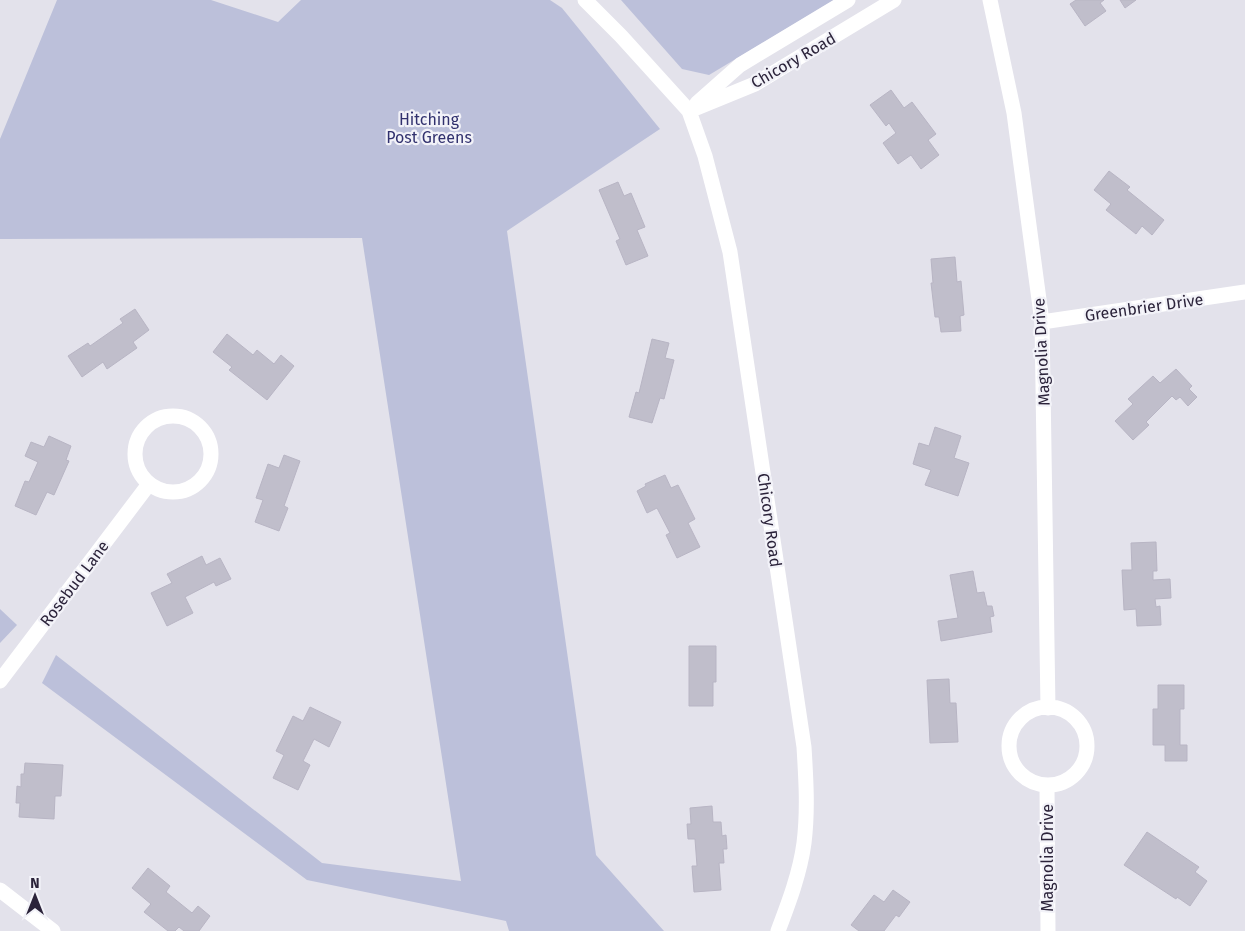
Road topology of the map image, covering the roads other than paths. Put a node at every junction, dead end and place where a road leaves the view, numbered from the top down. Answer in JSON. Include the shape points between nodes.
{"nodes":[{"id":1,"x":585,"y":0,"type":"edge"},
{"id":2,"x":848,"y":0,"type":"edge"},
{"id":3,"x":894,"y":0,"type":"edge"},
{"id":4,"x":990,"y":0,"type":"edge"},
{"id":5,"x":689,"y":111,"type":"junction"},
{"id":6,"x":1245,"y":292,"type":"edge"},
{"id":7,"x":1042,"y":322,"type":"junction"},
{"id":8,"x":148,"y":484,"type":"junction"},
{"id":9,"x":0,"y":681,"type":"edge"},
{"id":10,"x":1048,"y":708,"type":"junction"},
{"id":11,"x":1047,"y":785,"type":"junction"},
{"id":12,"x":0,"y":890,"type":"edge"},
{"id":13,"x":53,"y":931,"type":"edge"},
{"id":14,"x":778,"y":931,"type":"edge"},
{"id":15,"x":1048,"y":931,"type":"edge"}],
"edges":[{"from":1,"to":5,"type":"street","name":"Chicory Road"},
{"from":2,"to":5,"type":"street","name":"Chicory Road","via":[[740,65]]},
{"from":3,"to":5,"type":"street","name":"Chicory Road","via":[[755,84]]},
{"from":4,"to":7,"type":"street","name":"Magnolia Drive","via":[[1014,113]]},
{"from":5,"to":14,"type":"street","name":"Chicory Road","via":[[705,156],[730,252],[804,747],[807,795],[804,844],[793,891]]},
{"from":6,"to":7,"type":"street","name":"Greenbrier Drive"},
{"from":7,"to":10,"type":"street","name":"Magnolia Drive"},
{"from":8,"to":8,"type":"street","via":[[138,470],[134,453],[135,444],[144,429],[167,416],[184,418],[200,427],[206,434],[212,453],[202,480],[186,491],[176,493]]},
{"from":8,"to":9,"type":"street","name":"Rosebud Lane"},
{"from":10,"to":11,"type":"street","name":"Magnolia Drive","via":[[1071,715],[1082,728],[1086,743],[1084,759],[1076,773],[1063,782]]},
{"from":10,"to":11,"type":"street","name":"Magnolia Drive","via":[[1033,710],[1019,720],[1009,741],[1010,758],[1018,772],[1031,781]]},
{"from":11,"to":15,"type":"street","name":"Magnolia Drive"},
{"from":12,"to":13,"type":"street"}]}
